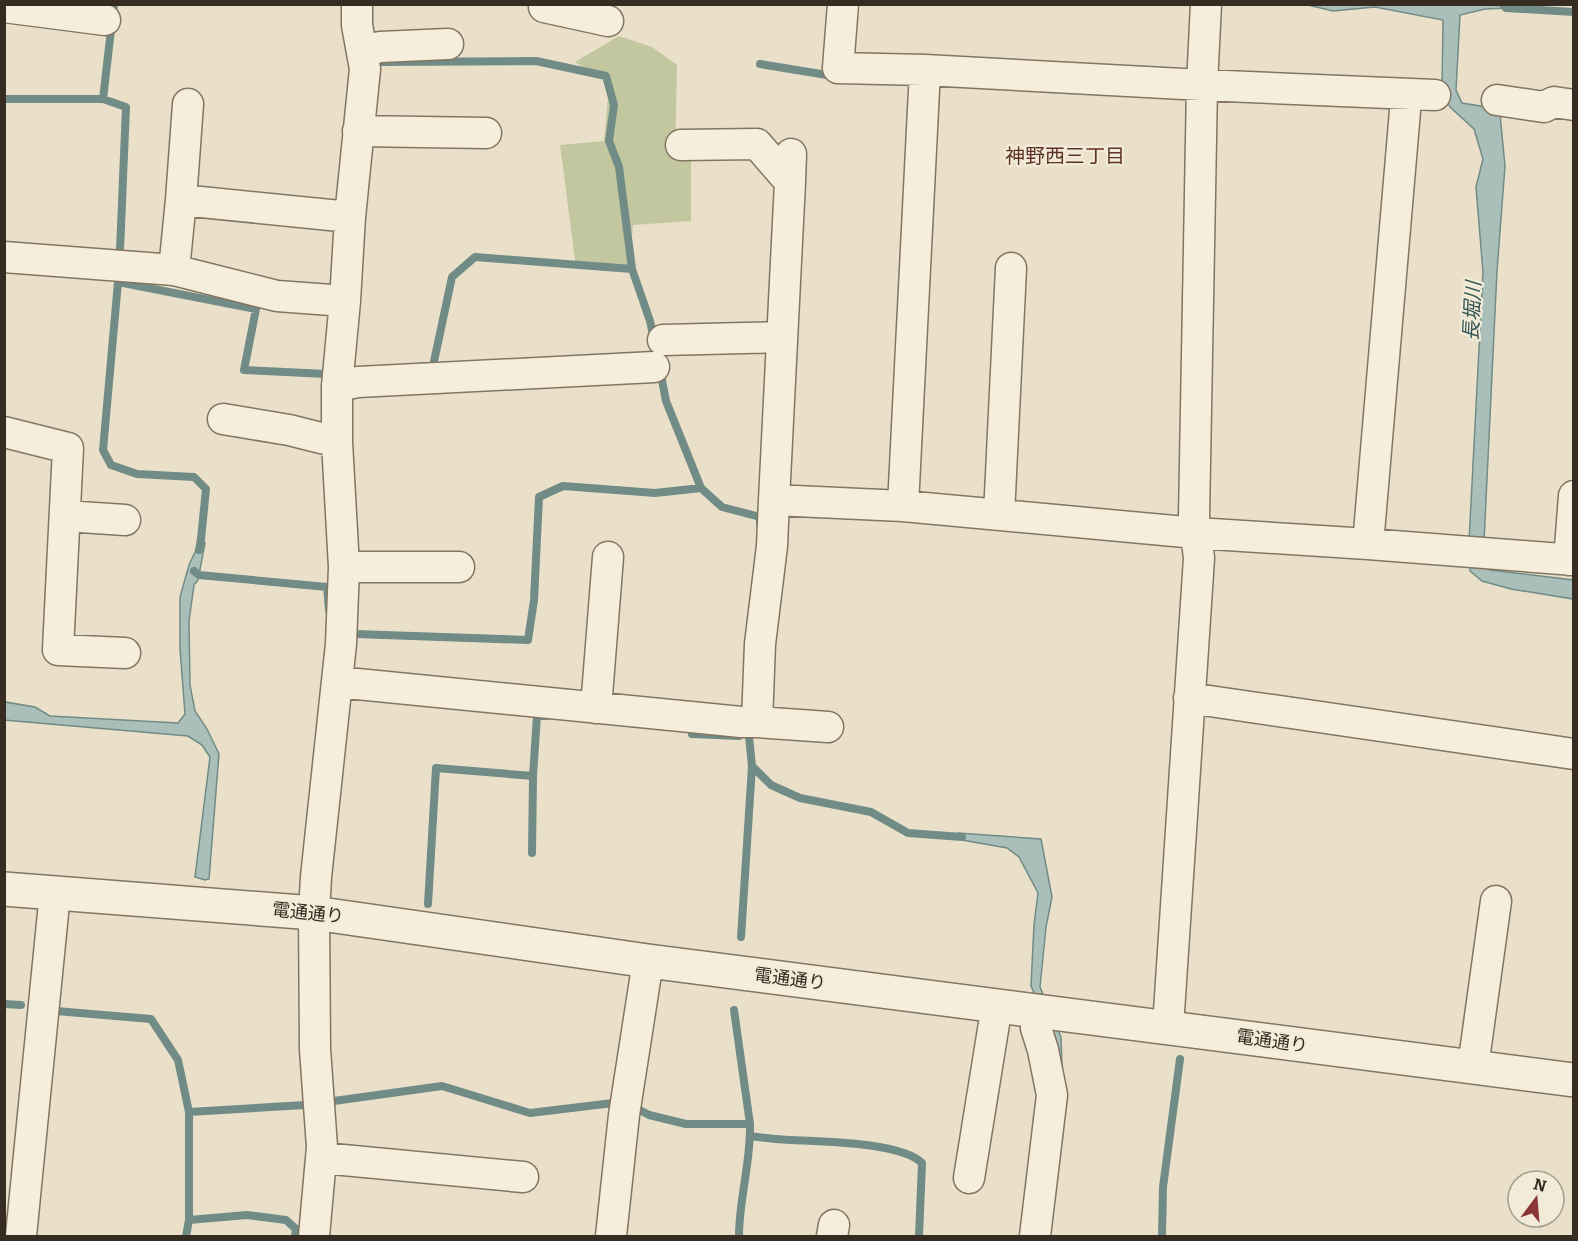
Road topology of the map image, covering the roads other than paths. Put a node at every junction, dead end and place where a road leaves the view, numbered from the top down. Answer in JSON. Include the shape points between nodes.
{"nodes":[{"id":1,"x":357,"y":4,"type":"edge"},
{"id":2,"x":544,"y":4,"type":"edge"},
{"id":3,"x":843,"y":4,"type":"edge"},
{"id":4,"x":1206,"y":4,"type":"edge"},
{"id":5,"x":4,"y":7,"type":"edge"},
{"id":6,"x":105,"y":20,"type":"dead end"},
{"id":7,"x":608,"y":21,"type":"dead end"},
{"id":8,"x":448,"y":44,"type":"dead end"},
{"id":9,"x":371,"y":50,"type":"junction"},
{"id":10,"x":926,"y":70,"type":"junction"},
{"id":11,"x":1202,"y":85,"type":"junction"},
{"id":12,"x":1435,"y":95,"type":"dead end"},
{"id":13,"x":1497,"y":100,"type":"dead end"},
{"id":14,"x":188,"y":104,"type":"dead end"},
{"id":15,"x":1574,"y":105,"type":"edge"},
{"id":16,"x":1405,"y":111,"type":"dead end"},
{"id":17,"x":358,"y":131,"type":"junction"},
{"id":18,"x":486,"y":133,"type":"dead end"},
{"id":19,"x":681,"y":146,"type":"dead end"},
{"id":20,"x":181,"y":200,"type":"junction"},
{"id":21,"x":350,"y":217,"type":"junction"},
{"id":22,"x":4,"y":257,"type":"edge"},
{"id":23,"x":1011,"y":268,"type":"dead end"},
{"id":24,"x":174,"y":270,"type":"junction"},
{"id":25,"x":345,"y":301,"type":"junction"},
{"id":26,"x":782,"y":337,"type":"junction"},
{"id":27,"x":337,"y":386,"type":"junction"},
{"id":28,"x":223,"y":419,"type":"dead end"},
{"id":29,"x":4,"y":432,"type":"edge"},
{"id":30,"x":337,"y":442,"type":"junction"},
{"id":31,"x":1574,"y":496,"type":"edge"},
{"id":32,"x":774,"y":500,"type":"junction"},
{"id":33,"x":903,"y":506,"type":"junction"},
{"id":34,"x":999,"y":515,"type":"junction"},
{"id":35,"x":65,"y":516,"type":"junction"},
{"id":36,"x":125,"y":520,"type":"dead end"},
{"id":37,"x":1196,"y":534,"type":"junction"},
{"id":38,"x":1368,"y":544,"type":"junction"},
{"id":39,"x":608,"y":557,"type":"dead end"},
{"id":40,"x":1571,"y":560,"type":"edge"},
{"id":41,"x":344,"y":567,"type":"junction"},
{"id":42,"x":459,"y":567,"type":"dead end"},
{"id":43,"x":125,"y":653,"type":"dead end"},
{"id":44,"x":337,"y":682,"type":"junction"},
{"id":45,"x":1189,"y":698,"type":"junction"},
{"id":46,"x":596,"y":708,"type":"junction"},
{"id":47,"x":749,"y":722,"type":"junction"},
{"id":48,"x":828,"y":727,"type":"dead end"},
{"id":49,"x":1574,"y":754,"type":"edge"},
{"id":50,"x":4,"y":889,"type":"edge"},
{"id":51,"x":55,"y":893,"type":"junction"},
{"id":52,"x":1496,"y":901,"type":"dead end"},
{"id":53,"x":314,"y":913,"type":"junction"},
{"id":54,"x":648,"y":961,"type":"junction"},
{"id":55,"x":997,"y":1005,"type":"junction"},
{"id":56,"x":1037,"y":1010,"type":"junction"},
{"id":57,"x":1168,"y":1027,"type":"junction"},
{"id":58,"x":1473,"y":1067,"type":"junction"},
{"id":59,"x":1574,"y":1080,"type":"edge"},
{"id":60,"x":322,"y":1158,"type":"junction"},
{"id":61,"x":523,"y":1177,"type":"dead end"},
{"id":62,"x":969,"y":1178,"type":"dead end"},
{"id":63,"x":21,"y":1236,"type":"edge"},
{"id":64,"x":314,"y":1236,"type":"edge"},
{"id":65,"x":611,"y":1236,"type":"edge"},
{"id":66,"x":1035,"y":1236,"type":"edge"}],
"edges":[{"from":1,"to":9,"type":"street","via":[[357,25]]},
{"from":2,"to":7,"type":"street"},
{"from":3,"to":10,"type":"street","via":[[838,68]]},
{"from":4,"to":11,"type":"street"},
{"from":5,"to":6,"type":"street"},
{"from":8,"to":9,"type":"street"},
{"from":9,"to":17,"type":"street"},
{"from":10,"to":11,"type":"street"},
{"from":10,"to":33,"type":"street"},
{"from":11,"to":12,"type":"street"},
{"from":11,"to":37,"type":"street"},
{"from":13,"to":15,"type":"street","via":[[1544,107],[1554,102]]},
{"from":14,"to":20,"type":"street"},
{"from":16,"to":38,"type":"street"},
{"from":17,"to":18,"type":"street"},
{"from":17,"to":21,"type":"street"},
{"from":19,"to":26,"type":"street","via":[[757,144],[790,168]]},
{"from":20,"to":21,"type":"street"},
{"from":20,"to":24,"type":"street"},
{"from":21,"to":25,"type":"street"},
{"from":22,"to":24,"type":"street"},
{"from":23,"to":34,"type":"street"},
{"from":24,"to":25,"type":"street","via":[[277,296]]},
{"from":25,"to":27,"type":"street"},
{"from":26,"to":27,"type":"street"},
{"from":26,"to":32,"type":"street"},
{"from":27,"to":30,"type":"street"},
{"from":28,"to":30,"type":"street"},
{"from":29,"to":35,"type":"street","via":[[68,448]]},
{"from":30,"to":41,"type":"street"},
{"from":31,"to":40,"type":"street"},
{"from":32,"to":33,"type":"street"},
{"from":32,"to":47,"type":"street","via":[[772,546]]},
{"from":33,"to":34,"type":"street"},
{"from":34,"to":37,"type":"street"},
{"from":35,"to":36,"type":"street"},
{"from":35,"to":43,"type":"street","via":[[58,650]]},
{"from":37,"to":38,"type":"street"},
{"from":37,"to":45,"type":"street","via":[[1199,558]]},
{"from":38,"to":40,"type":"street"},
{"from":39,"to":46,"type":"street"},
{"from":41,"to":42,"type":"street"},
{"from":41,"to":44,"type":"street"},
{"from":44,"to":46,"type":"street"},
{"from":44,"to":53,"type":"street"},
{"from":45,"to":49,"type":"street"},
{"from":45,"to":57,"type":"street"},
{"from":46,"to":47,"type":"street"},
{"from":47,"to":48,"type":"street"},
{"from":50,"to":51,"type":"street","name":"電通通り"},
{"from":51,"to":53,"type":"street","name":"電通通り"},
{"from":51,"to":63,"type":"street"},
{"from":52,"to":58,"type":"street"},
{"from":53,"to":54,"type":"street","name":"電通通り"},
{"from":53,"to":60,"type":"street","via":[[315,1049]]},
{"from":54,"to":55,"type":"street","name":"電通通り"},
{"from":54,"to":65,"type":"street"},
{"from":55,"to":56,"type":"street","name":"電通通り"},
{"from":55,"to":62,"type":"street"},
{"from":56,"to":57,"type":"street","name":"電通通り"},
{"from":56,"to":66,"type":"street","via":[[1036,1028],[1052,1095]]},
{"from":57,"to":58,"type":"street","name":"電通通り"},
{"from":58,"to":59,"type":"street","name":"電通通り"},
{"from":60,"to":61,"type":"street"},
{"from":60,"to":64,"type":"street"}]}
